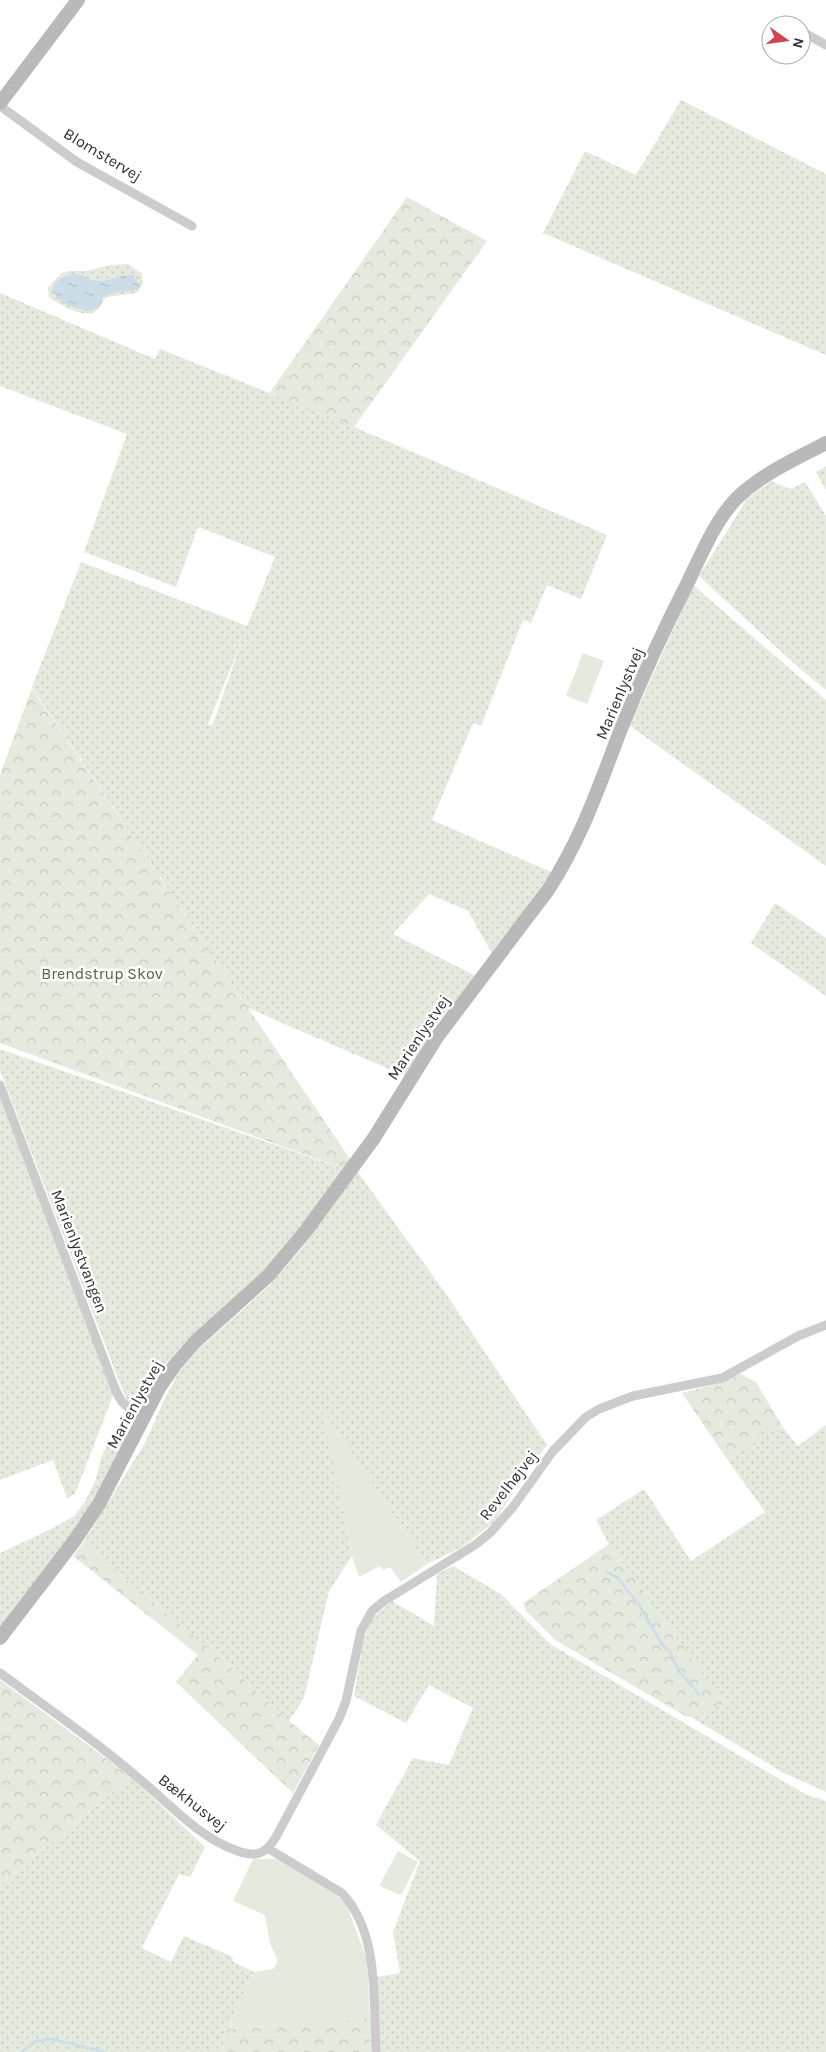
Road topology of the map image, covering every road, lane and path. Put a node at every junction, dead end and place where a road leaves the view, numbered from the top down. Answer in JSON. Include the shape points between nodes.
{"nodes":[{"id":1,"x":78,"y":0,"type":"edge"},
{"id":2,"x":811,"y":37,"type":"edge"},
{"id":3,"x":826,"y":45,"type":"edge"},
{"id":4,"x":0,"y":104,"type":"edge"},
{"id":5,"x":192,"y":226,"type":"dead end"},
{"id":6,"x":826,"y":443,"type":"edge"},
{"id":7,"x":0,"y":1084,"type":"edge"},
{"id":8,"x":826,"y":1325,"type":"edge"},
{"id":9,"x":142,"y":1420,"type":"junction"},
{"id":10,"x":0,"y":1638,"type":"edge"},
{"id":11,"x":0,"y":1672,"type":"edge"},
{"id":12,"x":269,"y":1849,"type":"junction"},
{"id":13,"x":376,"y":2052,"type":"edge"}],
"edges":[{"from":1,"to":4,"type":"street","name":"Blomstervej"},
{"from":2,"to":3,"type":"street"},
{"from":4,"to":5,"type":"street","name":"Blomstervej","via":[[76,162]]},
{"from":6,"to":9,"type":"street","name":"Marienlystvej","via":[[761,479],[736,499],[724,514],[682,594],[630,707],[591,810],[557,876],[437,1037],[374,1138],[304,1232],[268,1276],[174,1365]]},
{"from":7,"to":9,"type":"street","name":"Marienlystvangen","via":[[116,1391],[122,1402]]},
{"from":8,"to":12,"type":"street","name":"Revelhøjvej","via":[[798,1336],[722,1378],[633,1396],[586,1417],[553,1451],[490,1533],[372,1611],[361,1631],[346,1701]]},
{"from":9,"to":10,"type":"street","name":"Marienlystvej","via":[[99,1504]]},
{"from":11,"to":12,"type":"street","name":"Bækhusvej","via":[[142,1781],[206,1835],[242,1852],[253,1854]]},
{"from":12,"to":13,"type":"street","via":[[342,1893],[350,1902],[372,1956]]}]}
